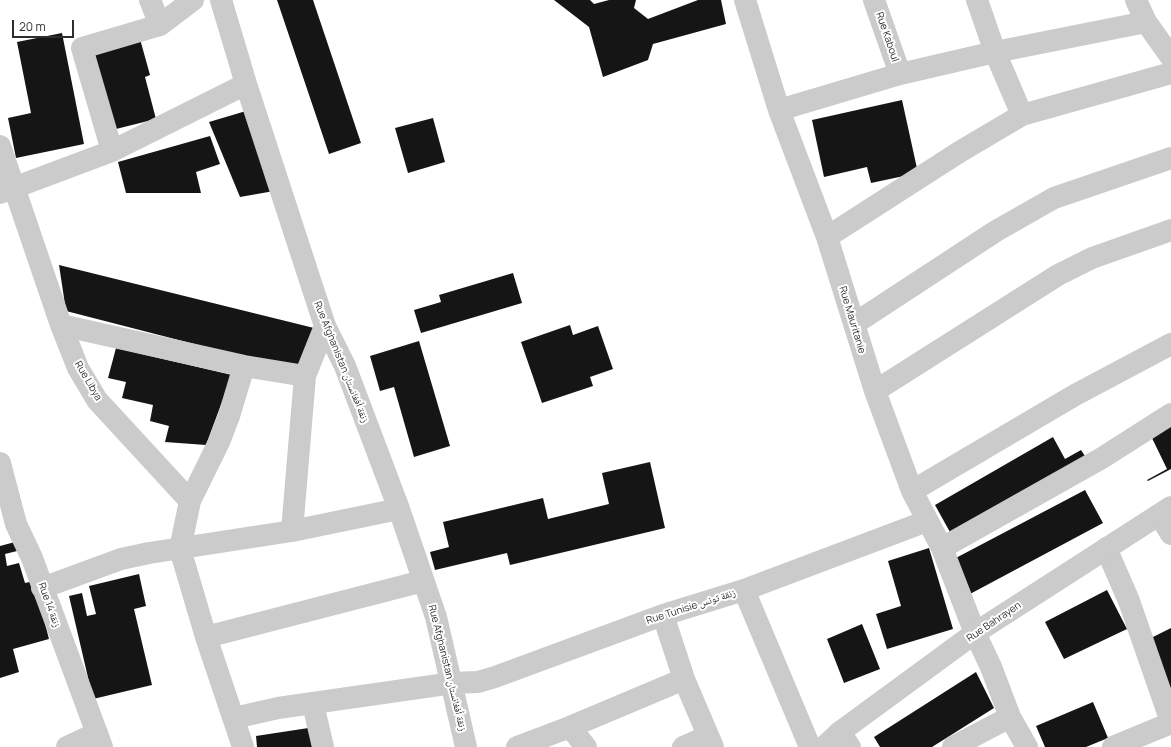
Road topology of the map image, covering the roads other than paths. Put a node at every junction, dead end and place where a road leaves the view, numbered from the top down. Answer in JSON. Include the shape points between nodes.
{"nodes":[{"id":1,"x":150,"y":0,"type":"edge"},
{"id":2,"x":193,"y":0,"type":"edge"},
{"id":3,"x":221,"y":0,"type":"edge"},
{"id":4,"x":745,"y":0,"type":"edge"},
{"id":5,"x":874,"y":0,"type":"edge"},
{"id":6,"x":977,"y":0,"type":"edge"},
{"id":7,"x":1136,"y":0,"type":"edge"},
{"id":8,"x":1146,"y":22,"type":"junction"},
{"id":9,"x":160,"y":25,"type":"junction"},
{"id":10,"x":995,"y":52,"type":"junction"},
{"id":11,"x":1171,"y":57,"type":"edge"},
{"id":12,"x":1171,"y":73,"type":"edge"},
{"id":13,"x":900,"y":74,"type":"junction"},
{"id":14,"x":246,"y":84,"type":"junction"},
{"id":15,"x":779,"y":110,"type":"junction"},
{"id":16,"x":1022,"y":115,"type":"junction"},
{"id":17,"x":0,"y":146,"type":"edge"},
{"id":18,"x":112,"y":151,"type":"junction"},
{"id":19,"x":1171,"y":158,"type":"edge"},
{"id":20,"x":6,"y":190,"type":"edge"},
{"id":21,"x":1171,"y":230,"type":"edge"},
{"id":22,"x":827,"y":237,"type":"junction"},
{"id":23,"x":854,"y":324,"type":"junction"},
{"id":24,"x":61,"y":325,"type":"junction"},
{"id":25,"x":325,"y":326,"type":"junction"},
{"id":26,"x":1171,"y":344,"type":"edge"},
{"id":27,"x":244,"y":366,"type":"junction"},
{"id":28,"x":305,"y":376,"type":"junction"},
{"id":29,"x":875,"y":391,"type":"junction"},
{"id":30,"x":1171,"y":414,"type":"edge"},
{"id":31,"x":0,"y":463,"type":"edge"},
{"id":32,"x":912,"y":492,"type":"junction"},
{"id":33,"x":190,"y":501,"type":"junction"},
{"id":34,"x":399,"y":509,"type":"junction"},
{"id":35,"x":1165,"y":511,"type":"edge"},
{"id":36,"x":927,"y":521,"type":"junction"},
{"id":37,"x":8,"y":528,"type":"edge"},
{"id":38,"x":292,"y":531,"type":"junction"},
{"id":39,"x":1171,"y":534,"type":"edge"},
{"id":40,"x":942,"y":548,"type":"junction"},
{"id":41,"x":1106,"y":548,"type":"junction"},
{"id":42,"x":180,"y":549,"type":"junction"},
{"id":43,"x":423,"y":581,"type":"junction"},
{"id":44,"x":42,"y":588,"type":"junction"},
{"id":45,"x":744,"y":590,"type":"junction"},
{"id":46,"x":663,"y":615,"type":"junction"},
{"id":47,"x":975,"y":634,"type":"junction"},
{"id":48,"x":206,"y":636,"type":"junction"},
{"id":49,"x":684,"y":679,"type":"junction"},
{"id":50,"x":453,"y":683,"type":"junction"},
{"id":51,"x":313,"y":704,"type":"junction"},
{"id":52,"x":1010,"y":717,"type":"junction"},
{"id":53,"x":234,"y":718,"type":"junction"},
{"id":54,"x":1171,"y":722,"type":"edge"},
{"id":55,"x":570,"y":727,"type":"junction"},
{"id":56,"x":99,"y":740,"type":"edge"},
{"id":57,"x":845,"y":740,"type":"edge"},
{"id":58,"x":710,"y":742,"type":"edge"},
{"id":59,"x":585,"y":746,"type":"edge"},
{"id":60,"x":67,"y":747,"type":"edge"},
{"id":61,"x":242,"y":747,"type":"edge"},
{"id":62,"x":322,"y":747,"type":"edge"},
{"id":63,"x":466,"y":747,"type":"edge"},
{"id":64,"x":517,"y":747,"type":"edge"},
{"id":65,"x":683,"y":747,"type":"edge"},
{"id":66,"x":810,"y":747,"type":"edge"},
{"id":67,"x":824,"y":747,"type":"edge"},
{"id":68,"x":953,"y":747,"type":"edge"},
{"id":69,"x":1027,"y":747,"type":"edge"},
{"id":70,"x":1113,"y":747,"type":"edge"}],
"edges":[{"from":1,"to":9,"type":"street"},
{"from":2,"to":9,"type":"street"},
{"from":3,"to":14,"type":"street","name":"Rue Afghanistan زنقة أفغانستان"},
{"from":4,"to":15,"type":"street","name":"Rue Mauritanie"},
{"from":5,"to":13,"type":"street","name":"Rue Kaboul"},
{"from":6,"to":10,"type":"street"},
{"from":7,"to":8,"type":"street"},
{"from":8,"to":10,"type":"street"},
{"from":8,"to":11,"type":"street"},
{"from":9,"to":18,"type":"street","via":[[82,48]]},
{"from":10,"to":13,"type":"street"},
{"from":10,"to":16,"type":"street"},
{"from":12,"to":16,"type":"street"},
{"from":13,"to":15,"type":"street"},
{"from":14,"to":18,"type":"street"},
{"from":14,"to":25,"type":"street","name":"Rue Afghanistan زنقة أفغانستان"},
{"from":15,"to":22,"type":"street","name":"Rue Mauritanie"},
{"from":16,"to":22,"type":"street"},
{"from":17,"to":20,"type":"street","name":"Rue Libya"},
{"from":18,"to":20,"type":"street"},
{"from":19,"to":23,"type":"street","via":[[1054,198],[996,232]]},
{"from":20,"to":24,"type":"street","name":"Rue Libya"},
{"from":21,"to":29,"type":"street","via":[[1092,258],[1058,275]]},
{"from":22,"to":23,"type":"street","name":"Rue Mauritanie"},
{"from":23,"to":29,"type":"street","name":"Rue Mauritanie"},
{"from":24,"to":27,"type":"street"},
{"from":24,"to":33,"type":"street","name":"Rue Libya","via":[[78,368],[97,400]]},
{"from":25,"to":28,"type":"street"},
{"from":25,"to":34,"type":"street","name":"Rue Afghanistan زنقة أفغانستان","via":[[345,366]]},
{"from":26,"to":32,"type":"street","via":[[1075,395]]},
{"from":27,"to":28,"type":"street"},
{"from":27,"to":33,"type":"street","via":[[219,442]]},
{"from":28,"to":38,"type":"street"},
{"from":29,"to":32,"type":"street","name":"Rue Mauritanie"},
{"from":30,"to":40,"type":"street","via":[[1102,458]]},
{"from":31,"to":37,"type":"street","name":"Rue 14 زنقة","via":[[5,478]]},
{"from":32,"to":36,"type":"street","name":"Rue Mauritanie"},
{"from":33,"to":42,"type":"street"},
{"from":34,"to":38,"type":"street"},
{"from":34,"to":43,"type":"street","name":"Rue Afghanistan زنقة أفغانستان"},
{"from":35,"to":39,"type":"street"},
{"from":35,"to":41,"type":"street","name":"Rue Bahrayen"},
{"from":36,"to":40,"type":"street","name":"Rue Mauritanie"},
{"from":36,"to":45,"type":"street","name":"Rue Tunisie زنقة تونس"},
{"from":37,"to":44,"type":"street","name":"Rue 14 زنقة","via":[[32,558]]},
{"from":38,"to":42,"type":"street"},
{"from":40,"to":47,"type":"street","name":"Rue Mauritanie"},
{"from":41,"to":47,"type":"street","name":"Rue Bahrayen"},
{"from":41,"to":54,"type":"street","via":[[1129,602]]},
{"from":42,"to":44,"type":"street","via":[[121,559]]},
{"from":42,"to":48,"type":"street"},
{"from":43,"to":48,"type":"street"},
{"from":43,"to":50,"type":"street","name":"Rue Afghanistan زنقة أفغانستان","via":[[436,617]]},
{"from":44,"to":56,"type":"street","name":"Rue 14 زنقة"},
{"from":45,"to":46,"type":"street","name":"Rue Tunisie زنقة تونس"},
{"from":45,"to":66,"type":"street"},
{"from":46,"to":49,"type":"street"},
{"from":46,"to":50,"type":"street","name":"Rue Tunisie زنقة تونس","via":[[496,677],[478,682]]},
{"from":47,"to":52,"type":"street","name":"Rue Mauritanie"},
{"from":47,"to":57,"type":"street","name":"Rue Bahrayen"},
{"from":48,"to":53,"type":"street"},
{"from":49,"to":55,"type":"street"},
{"from":49,"to":58,"type":"street"},
{"from":50,"to":51,"type":"street","name":"Rue Tunisie زنقة تونس"},
{"from":50,"to":63,"type":"street","name":"Rue Afghanistan زنقة أفغانستان"},
{"from":51,"to":53,"type":"street","name":"Rue Tunisie زنقة تونس","via":[[278,708]]},
{"from":51,"to":62,"type":"street"},
{"from":52,"to":68,"type":"street"},
{"from":52,"to":69,"type":"street","name":"Rue Mauritanie"},
{"from":53,"to":61,"type":"street"},
{"from":54,"to":70,"type":"street"},
{"from":55,"to":59,"type":"street"},
{"from":55,"to":64,"type":"street"},
{"from":56,"to":60,"type":"street"},
{"from":57,"to":67,"type":"street","name":"Rue Bahrayen"},
{"from":58,"to":65,"type":"street"}]}
